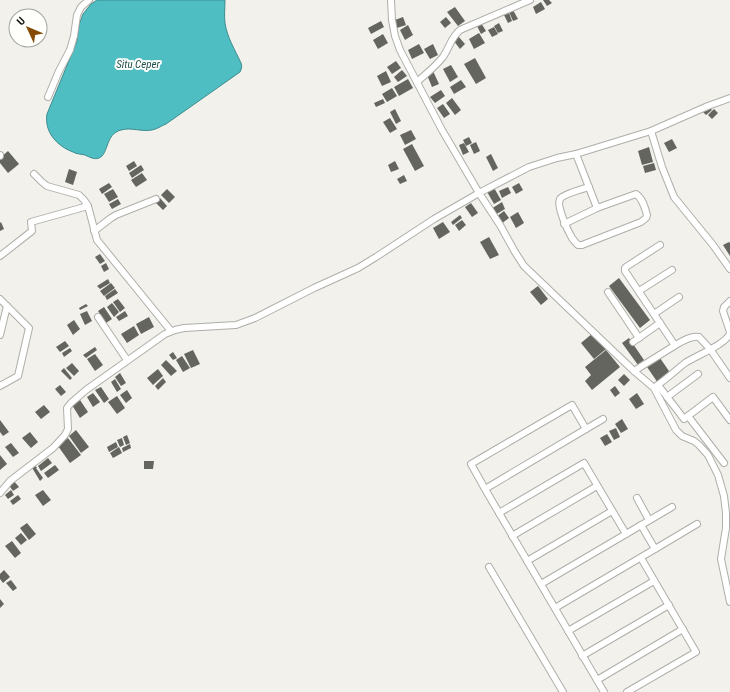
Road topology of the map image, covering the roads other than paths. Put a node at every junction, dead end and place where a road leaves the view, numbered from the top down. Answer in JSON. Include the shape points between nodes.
{"nodes":[{"id":1,"x":89,"y":0,"type":"edge"},
{"id":2,"x":391,"y":0,"type":"edge"},
{"id":3,"x":530,"y":0,"type":"edge"},
{"id":4,"x":417,"y":82,"type":"junction"},
{"id":5,"x":48,"y":97,"type":"dead end"},
{"id":6,"x":730,"y":98,"type":"edge"},
{"id":7,"x":651,"y":131,"type":"junction"},
{"id":8,"x":576,"y":154,"type":"junction"},
{"id":9,"x":34,"y":174,"type":"dead end"},
{"id":10,"x":589,"y":187,"type":"junction"},
{"id":11,"x":479,"y":193,"type":"junction"},
{"id":12,"x":156,"y":199,"type":"dead end"},
{"id":13,"x":88,"y":206,"type":"junction"},
{"id":14,"x":597,"y":208,"type":"junction"},
{"id":15,"x":564,"y":224,"type":"junction"},
{"id":16,"x":94,"y":231,"type":"junction"},
{"id":17,"x":660,"y":245,"type":"dead end"},
{"id":18,"x":0,"y":256,"type":"edge"},
{"id":19,"x":730,"y":269,"type":"edge"},
{"id":20,"x":672,"y":270,"type":"dead end"},
{"id":21,"x":639,"y":291,"type":"junction"},
{"id":22,"x":608,"y":292,"type":"dead end"},
{"id":23,"x":679,"y":297,"type":"dead end"},
{"id":24,"x":0,"y":299,"type":"edge"},
{"id":25,"x":730,"y":301,"type":"edge"},
{"id":26,"x":8,"y":306,"type":"junction"},
{"id":27,"x":654,"y":314,"type":"junction"},
{"id":28,"x":98,"y":317,"type":"dead end"},
{"id":29,"x":660,"y":323,"type":"junction"},
{"id":30,"x":171,"y":331,"type":"junction"},
{"id":31,"x":730,"y":333,"type":"edge"},
{"id":32,"x":0,"y":335,"type":"edge"},
{"id":33,"x":639,"y":338,"type":"junction"},
{"id":34,"x":633,"y":342,"type":"dead end"},
{"id":35,"x":674,"y":346,"type":"junction"},
{"id":36,"x":710,"y":349,"type":"junction"},
{"id":37,"x":127,"y":360,"type":"junction"},
{"id":38,"x":634,"y":371,"type":"junction"},
{"id":39,"x":698,"y":374,"type":"dead end"},
{"id":40,"x":730,"y":378,"type":"edge"},
{"id":41,"x":0,"y":386,"type":"edge"},
{"id":42,"x":656,"y":387,"type":"junction"},
{"id":43,"x":667,"y":397,"type":"junction"},
{"id":44,"x":688,"y":416,"type":"junction"},
{"id":45,"x":603,"y":419,"type":"dead end"},
{"id":46,"x":730,"y":420,"type":"edge"},
{"id":47,"x":586,"y":429,"type":"junction"},
{"id":48,"x":724,"y":464,"type":"dead end"},
{"id":49,"x":597,"y":486,"type":"junction"},
{"id":50,"x":485,"y":489,"type":"junction"},
{"id":51,"x":0,"y":493,"type":"edge"},
{"id":52,"x":636,"y":498,"type":"dead end"},
{"id":53,"x":672,"y":507,"type":"dead end"},
{"id":54,"x":612,"y":511,"type":"junction"},
{"id":55,"x":499,"y":513,"type":"junction"},
{"id":56,"x":649,"y":520,"type":"junction"},
{"id":57,"x":696,"y":524,"type":"dead end"},
{"id":58,"x":641,"y":525,"type":"junction"},
{"id":59,"x":626,"y":534,"type":"junction"},
{"id":60,"x":512,"y":536,"type":"junction"},
{"id":61,"x":655,"y":549,"type":"junction"},
{"id":62,"x":641,"y":558,"type":"junction"},
{"id":63,"x":527,"y":561,"type":"junction"},
{"id":64,"x":489,"y":567,"type":"dead end"},
{"id":65,"x":654,"y":581,"type":"junction"},
{"id":66,"x":541,"y":584,"type":"junction"},
{"id":67,"x":730,"y":602,"type":"edge"},
{"id":68,"x":668,"y":605,"type":"junction"},
{"id":69,"x":555,"y":608,"type":"junction"},
{"id":70,"x":683,"y":629,"type":"junction"},
{"id":71,"x":568,"y":631,"type":"junction"},
{"id":72,"x":582,"y":656,"type":"junction"},
{"id":73,"x":597,"y":680,"type":"junction"},
{"id":74,"x":563,"y":692,"type":"edge"},
{"id":75,"x":604,"y":692,"type":"edge"},
{"id":76,"x":628,"y":692,"type":"edge"}],
"edges":[{"from":1,"to":5,"type":"street","via":[[77,15],[70,50]]},
{"from":2,"to":4,"type":"street","via":[[395,36]]},
{"from":3,"to":4,"type":"street","via":[[460,30],[455,34],[443,57]]},
{"from":4,"to":11,"type":"street"},
{"from":6,"to":7,"type":"street"},
{"from":7,"to":8,"type":"street"},
{"from":7,"to":19,"type":"street","via":[[674,197]]},
{"from":8,"to":10,"type":"street"},
{"from":8,"to":11,"type":"street","via":[[529,167]]},
{"from":9,"to":13,"type":"street","via":[[47,186],[79,195]]},
{"from":10,"to":14,"type":"street"},
{"from":10,"to":15,"type":"street","via":[[560,199],[560,212]]},
{"from":11,"to":30,"type":"street","via":[[358,268],[255,318],[236,325]]},
{"from":11,"to":38,"type":"street","via":[[524,266]]},
{"from":12,"to":16,"type":"street","via":[[110,218]]},
{"from":13,"to":16,"type":"street"},
{"from":13,"to":18,"type":"street","via":[[31,222],[32,231]]},
{"from":14,"to":15,"type":"street"},
{"from":14,"to":15,"type":"street","via":[[636,194],[647,215],[641,222],[582,246],[572,239]]},
{"from":16,"to":30,"type":"street","via":[[97,240]]},
{"from":17,"to":21,"type":"street","via":[[625,268],[625,272]]},
{"from":20,"to":21,"type":"street"},
{"from":21,"to":27,"type":"street"},
{"from":22,"to":33,"type":"street"},
{"from":23,"to":27,"type":"street"},
{"from":24,"to":26,"type":"street"},
{"from":25,"to":31,"type":"street","via":[[723,311]]},
{"from":26,"to":32,"type":"street"},
{"from":26,"to":41,"type":"street","via":[[30,328],[18,376]]},
{"from":27,"to":29,"type":"street"},
{"from":28,"to":37,"type":"street"},
{"from":29,"to":33,"type":"street"},
{"from":29,"to":35,"type":"street"},
{"from":30,"to":37,"type":"street"},
{"from":31,"to":36,"type":"street","via":[[727,339]]},
{"from":33,"to":34,"type":"street"},
{"from":35,"to":36,"type":"street","via":[[697,336]]},
{"from":35,"to":38,"type":"street"},
{"from":36,"to":40,"type":"street"},
{"from":36,"to":42,"type":"street","via":[[685,363]]},
{"from":37,"to":51,"type":"street","via":[[70,403],[68,429],[65,435],[53,448],[10,481]]},
{"from":38,"to":42,"type":"street"},
{"from":39,"to":43,"type":"street"},
{"from":42,"to":43,"type":"street"},
{"from":42,"to":67,"type":"street","via":[[676,430],[703,449],[718,475],[726,513],[721,559]]},
{"from":43,"to":44,"type":"street","via":[[684,419]]},
{"from":44,"to":46,"type":"street","via":[[713,397]]},
{"from":44,"to":48,"type":"street"},
{"from":45,"to":47,"type":"street"},
{"from":47,"to":50,"type":"street"},
{"from":47,"to":50,"type":"street","via":[[572,405],[470,464]]},
{"from":49,"to":54,"type":"street"},
{"from":49,"to":55,"type":"street","via":[[584,463]]},
{"from":49,"to":60,"type":"street"},
{"from":50,"to":55,"type":"street"},
{"from":52,"to":56,"type":"street"},
{"from":53,"to":56,"type":"street"},
{"from":54,"to":59,"type":"street"},
{"from":54,"to":63,"type":"street"},
{"from":55,"to":60,"type":"street"},
{"from":56,"to":58,"type":"street"},
{"from":57,"to":61,"type":"street"},
{"from":58,"to":59,"type":"street"},
{"from":58,"to":61,"type":"street"},
{"from":59,"to":66,"type":"street"},
{"from":60,"to":63,"type":"street"},
{"from":61,"to":62,"type":"street"},
{"from":62,"to":65,"type":"street"},
{"from":62,"to":69,"type":"street"},
{"from":63,"to":66,"type":"street"},
{"from":64,"to":74,"type":"street"},
{"from":65,"to":68,"type":"street"},
{"from":65,"to":71,"type":"street"},
{"from":66,"to":69,"type":"street"},
{"from":68,"to":70,"type":"street"},
{"from":68,"to":72,"type":"street"},
{"from":69,"to":71,"type":"street"},
{"from":70,"to":73,"type":"street"},
{"from":70,"to":76,"type":"street","via":[[696,652]]},
{"from":71,"to":72,"type":"street"},
{"from":72,"to":73,"type":"street"},
{"from":73,"to":75,"type":"street"}]}
